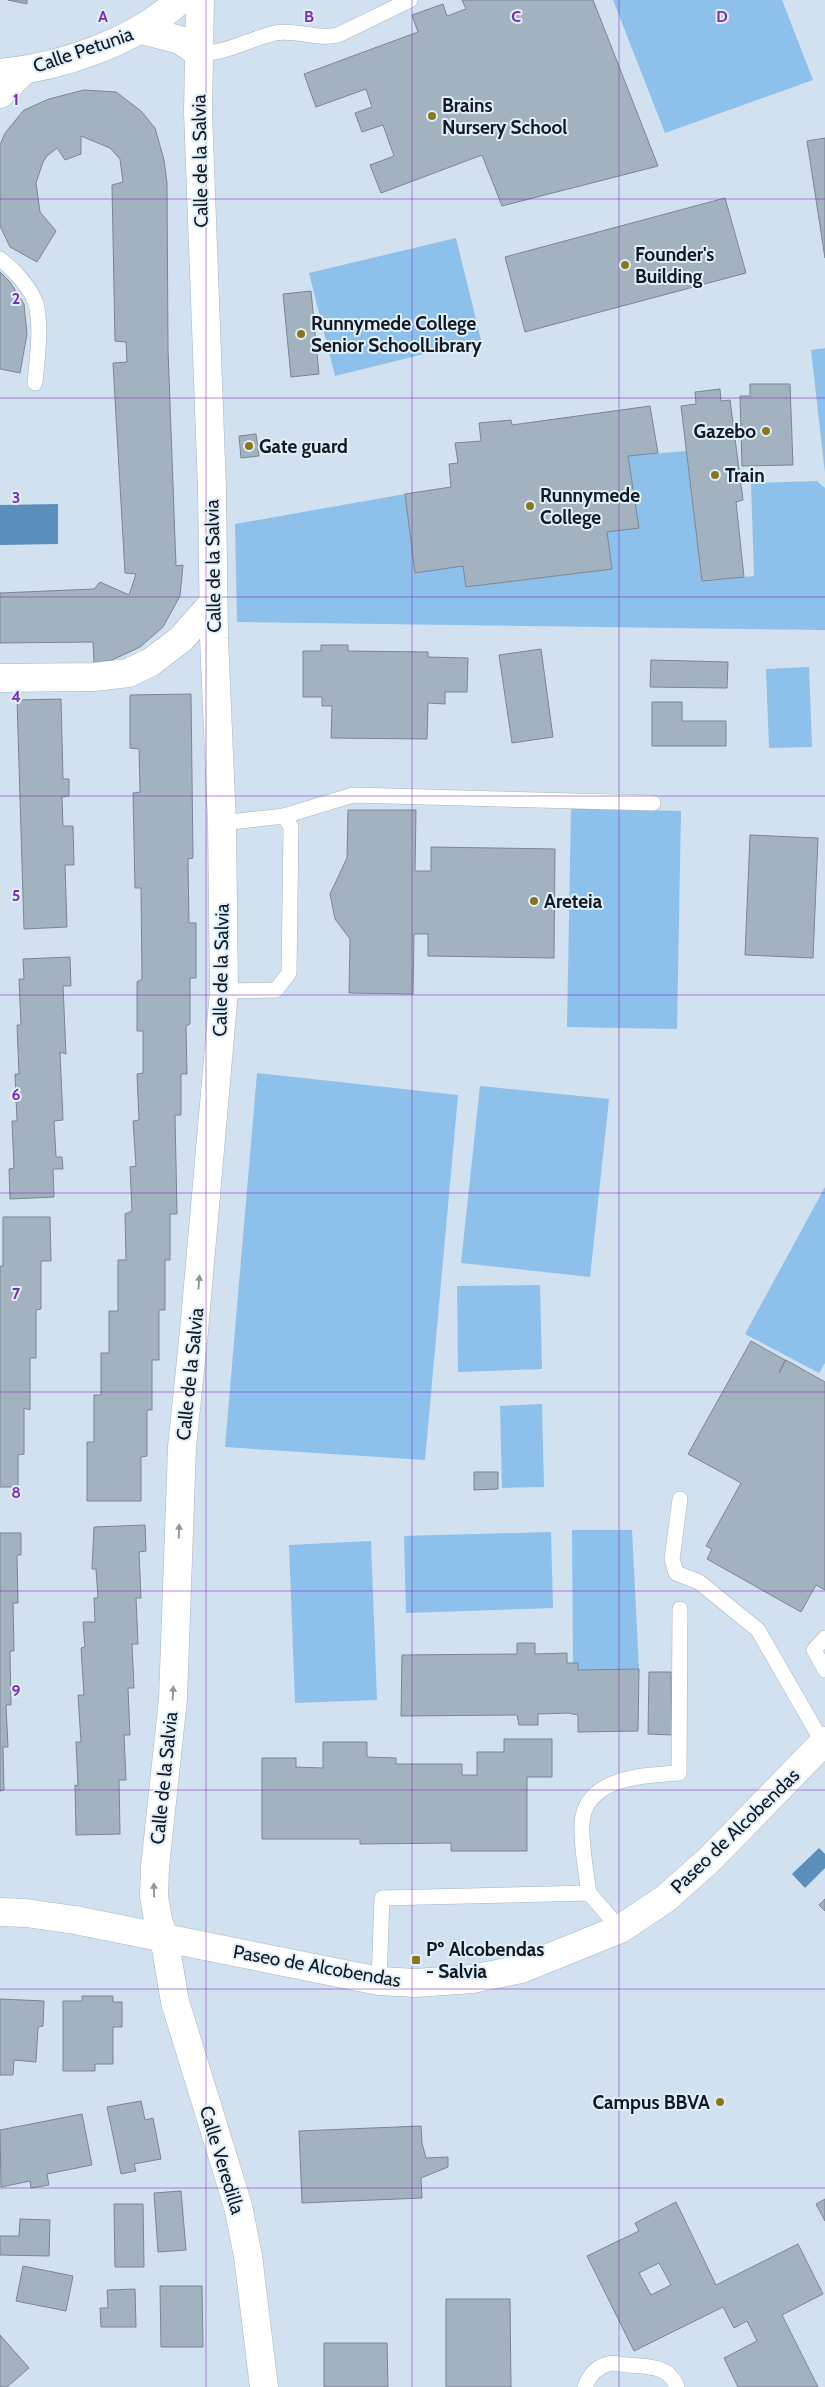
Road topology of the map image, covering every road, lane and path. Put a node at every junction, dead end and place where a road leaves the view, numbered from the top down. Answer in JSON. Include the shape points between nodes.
{"nodes":[{"id":1,"x":180,"y":0,"type":"edge"},
{"id":2,"x":200,"y":0,"type":"edge"},
{"id":3,"x":410,"y":0,"type":"edge"},
{"id":4,"x":142,"y":30,"type":"junction"},
{"id":5,"x":199,"y":52,"type":"junction"},
{"id":6,"x":12,"y":72,"type":"edge"},
{"id":7,"x":0,"y":94,"type":"edge"},
{"id":8,"x":0,"y":259,"type":"edge"},
{"id":9,"x":35,"y":383,"type":"dead end"},
{"id":10,"x":213,"y":603,"type":"junction"},
{"id":11,"x":0,"y":678,"type":"edge"},
{"id":12,"x":653,"y":803,"type":"dead end"},
{"id":13,"x":284,"y":816,"type":"junction"},
{"id":14,"x":222,"y":823,"type":"junction"},
{"id":15,"x":224,"y":992,"type":"junction"},
{"id":16,"x":680,"y":1499,"type":"dead end"},
{"id":17,"x":680,"y":1608,"type":"dead end"},
{"id":18,"x":825,"y":1638,"type":"edge"},
{"id":19,"x":825,"y":1670,"type":"edge"},
{"id":20,"x":824,"y":1742,"type":"edge"},
{"id":21,"x":588,"y":1893,"type":"junction"},
{"id":22,"x":0,"y":1912,"type":"edge"},
{"id":23,"x":620,"y":1929,"type":"junction"},
{"id":24,"x":164,"y":1937,"type":"junction"},
{"id":25,"x":379,"y":1981,"type":"junction"},
{"id":26,"x":264,"y":2387,"type":"edge"},
{"id":27,"x":585,"y":2387,"type":"edge"},
{"id":28,"x":677,"y":2387,"type":"edge"}],
"edges":[{"from":1,"to":4,"type":"street","name":"Calle Petunia"},
{"from":2,"to":5,"type":"street","name":"Calle de la Salvia"},
{"from":3,"to":5,"type":"lane","via":[[327,38],[275,33],[225,50]]},
{"from":4,"to":5,"type":"street","name":"Calle Petunia","via":[[180,40]]},
{"from":4,"to":6,"type":"street","name":"Calle Petunia","via":[[84,53]]},
{"from":5,"to":10,"type":"street","name":"Calle de la Salvia","via":[[198,112]]},
{"from":6,"to":7,"type":"street","name":"Calle Petunia"},
{"from":8,"to":9,"type":"lane","via":[[14,270],[36,303],[39,345]]},
{"from":10,"to":11,"type":"street","via":[[181,639],[151,662],[128,674]]},
{"from":10,"to":14,"type":"street","name":"Calle de la Salvia"},
{"from":12,"to":13,"type":"lane","via":[[352,795]]},
{"from":13,"to":14,"type":"lane"},
{"from":13,"to":15,"type":"lane","via":[[291,827],[289,973],[276,990]]},
{"from":14,"to":15,"type":"street","name":"Calle de la Salvia"},
{"from":24,"to":15,"type":"street","name":"Calle de la Salvia","one_way":true,"via":[[154,1896],[154,1867],[173,1699],[182,1447]]},
{"from":16,"to":20,"type":"lane","via":[[672,1559],[676,1573],[699,1582],[758,1630]]},
{"from":17,"to":21,"type":"lane","via":[[679,1773],[636,1776],[609,1785],[588,1802],[582,1822]]},
{"from":18,"to":19,"type":"lane","via":[[814,1650]]},
{"from":20,"to":23,"type":"street","name":"Paseo de Alcobendas","via":[[709,1860],[665,1899]]},
{"from":21,"to":23,"type":"lane"},
{"from":21,"to":25,"type":"lane","via":[[382,1898]]},
{"from":22,"to":24,"type":"street","name":"Paseo de Alcobendas","via":[[75,1920]]},
{"from":23,"to":25,"type":"street","name":"Paseo de Alcobendas","via":[[521,1969],[472,1979],[416,1983]]},
{"from":24,"to":25,"type":"street","name":"Paseo de Alcobendas"},
{"from":24,"to":26,"type":"street","name":"Calle Veredilla","via":[[175,2002],[238,2206],[248,2256]]},
{"from":27,"to":28,"type":"lane","via":[[590,2374],[608,2364],[664,2370],[675,2380]]}]}
